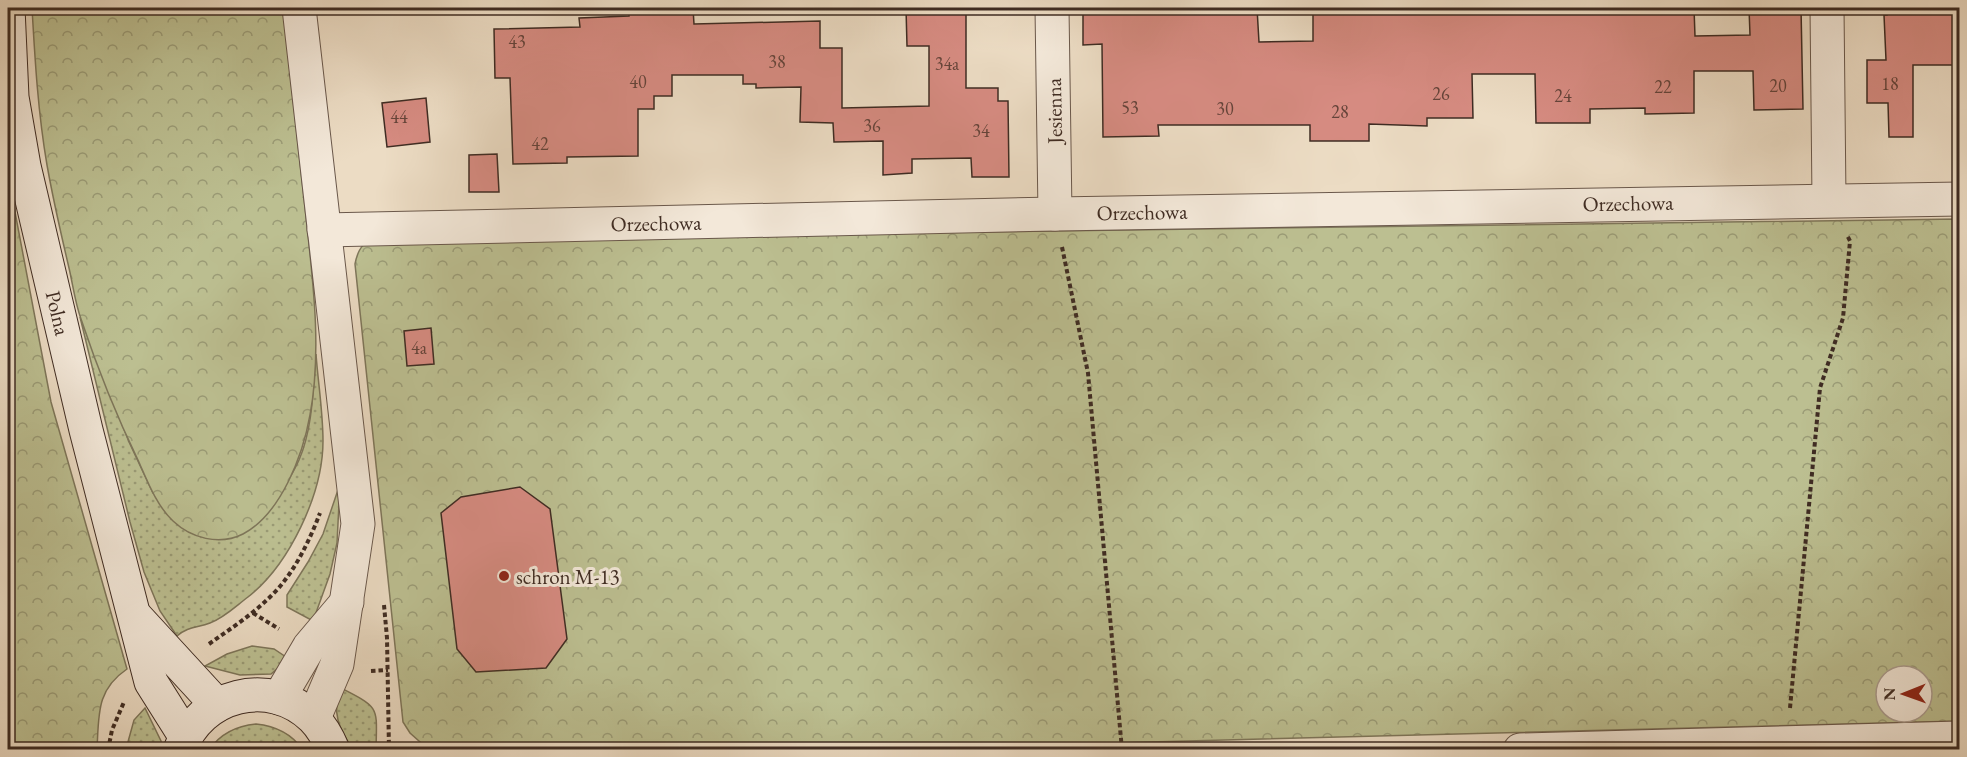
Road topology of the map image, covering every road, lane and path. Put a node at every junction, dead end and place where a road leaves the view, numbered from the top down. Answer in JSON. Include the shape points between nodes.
{"nodes":[{"id":1,"x":8,"y":8,"type":"edge"},
{"id":2,"x":299,"y":8,"type":"edge"},
{"id":3,"x":1052,"y":8,"type":"edge"},
{"id":4,"x":1827,"y":8,"type":"edge"},
{"id":5,"x":1959,"y":199,"type":"edge"},
{"id":6,"x":1829,"y":200,"type":"junction"},
{"id":7,"x":1055,"y":214,"type":"junction"},
{"id":8,"x":324,"y":230,"type":"junction"},
{"id":9,"x":323,"y":505,"type":"dead end"},
{"id":10,"x":348,"y":600,"type":"junction"},
{"id":11,"x":384,"y":603,"type":"dead end"},
{"id":12,"x":134,"y":615,"type":"junction"},
{"id":13,"x":202,"y":649,"type":"dead end"},
{"id":14,"x":127,"y":697,"type":"dead end"},
{"id":15,"x":279,"y":698,"type":"junction"},
{"id":16,"x":217,"y":705,"type":"junction"},
{"id":17,"x":314,"y":718,"type":"junction"},
{"id":18,"x":1959,"y":738,"type":"edge"},
{"id":19,"x":1787,"y":742,"type":"junction"},
{"id":20,"x":182,"y":743,"type":"edge"},
{"id":21,"x":389,"y":749,"type":"edge"},
{"id":22,"x":108,"y":750,"type":"edge"},
{"id":23,"x":333,"y":750,"type":"edge"},
{"id":24,"x":400,"y":750,"type":"edge"},
{"id":25,"x":1122,"y":750,"type":"edge"},
{"id":26,"x":1520,"y":750,"type":"edge"}],
"edges":[{"from":1,"to":12,"type":"street","name":"Polna","via":[[12,97],[24,166]]},
{"from":2,"to":8,"type":"street"},
{"from":3,"to":7,"type":"street","name":"Jesienna"},
{"from":4,"to":6,"type":"street"},
{"from":5,"to":6,"type":"street","name":"Orzechowa"},
{"from":6,"to":7,"type":"street","name":"Orzechowa"},
{"from":6,"to":19,"type":"path","via":[[1850,241],[1843,318],[1820,388]]},
{"from":7,"to":8,"type":"street","name":"Orzechowa"},
{"from":7,"to":25,"type":"path","via":[[1088,373]]},
{"from":8,"to":10,"type":"street","via":[[358,524]]},
{"from":9,"to":13,"type":"path","via":[[302,550],[273,594]]},
{"from":10,"to":15,"type":"street","via":[[309,647]]},
{"from":10,"to":17,"type":"street","via":[[338,664]]},
{"from":11,"to":21,"type":"path"},
{"from":12,"to":16,"type":"street","name":"Polna"},
{"from":12,"to":20,"type":"street","name":"Polna","via":[[151,682]]},
{"from":14,"to":22,"type":"path"},
{"from":15,"to":16,"type":"street","via":[[258,694]]},
{"from":15,"to":17,"type":"street"},
{"from":16,"to":20,"type":"street","via":[[198,718]]},
{"from":17,"to":23,"type":"street"},
{"from":18,"to":19,"type":"street"},
{"from":19,"to":26,"type":"street"},
{"from":21,"to":24,"type":"path"}]}
